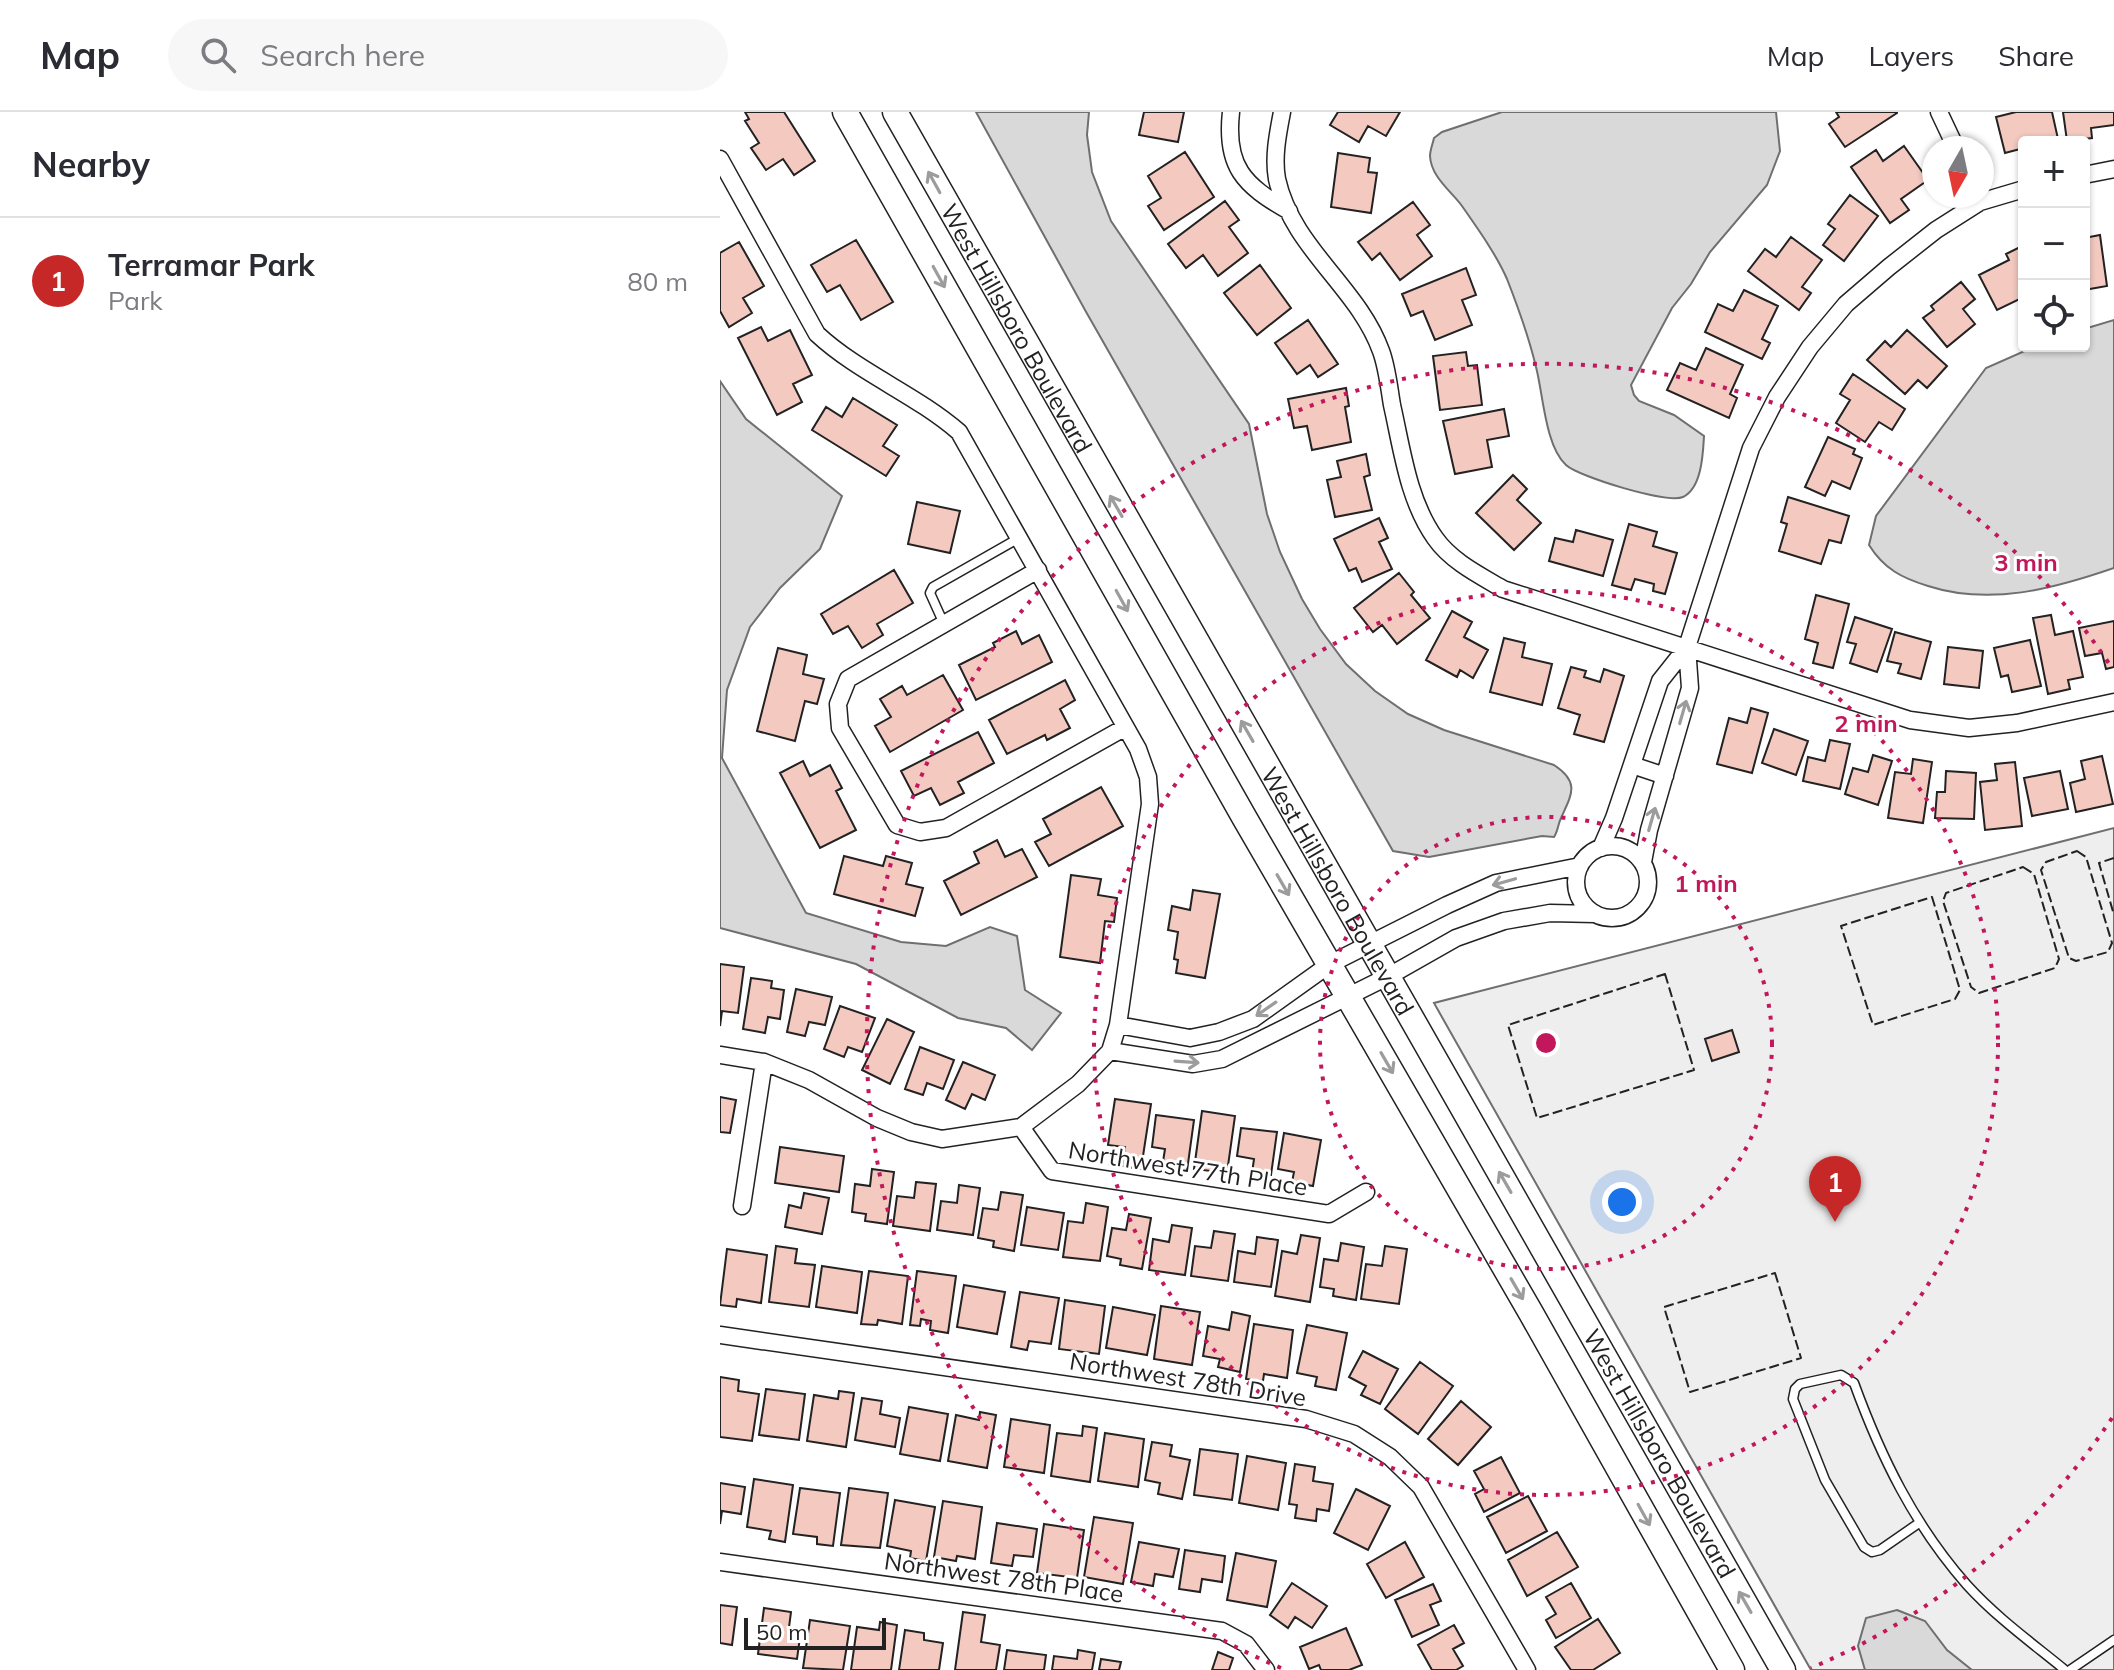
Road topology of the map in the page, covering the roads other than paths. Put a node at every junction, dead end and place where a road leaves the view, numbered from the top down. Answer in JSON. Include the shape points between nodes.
{"nodes":[{"id":1,"x":845,"y":112,"type":"edge"},
{"id":2,"x":895,"y":112,"type":"edge"},
{"id":3,"x":1231,"y":112,"type":"edge"},
{"id":4,"x":1282,"y":112,"type":"edge"},
{"id":5,"x":1939,"y":112,"type":"edge"},
{"id":6,"x":1950,"y":136,"type":"edge"},
{"id":7,"x":720,"y":159,"type":"edge"},
{"id":8,"x":2114,"y":169,"type":"edge"},
{"id":9,"x":2090,"y":174,"type":"edge"},
{"id":10,"x":2018,"y":190,"type":"edge"},
{"id":11,"x":1994,"y":196,"type":"edge"},
{"id":12,"x":1967,"y":208,"type":"edge"},
{"id":13,"x":1289,"y":211,"type":"junction"},
{"id":14,"x":1020,"y":537,"type":"junction"},
{"id":15,"x":1038,"y":570,"type":"junction"},
{"id":16,"x":944,"y":624,"type":"junction"},
{"id":17,"x":1687,"y":647,"type":"junction"},
{"id":18,"x":2114,"y":702,"type":"edge"},
{"id":19,"x":1124,"y":728,"type":"junction"},
{"id":20,"x":1632,"y":765,"type":"junction"},
{"id":21,"x":1665,"y":776,"type":"junction"},
{"id":22,"x":1601,"y":848,"type":"junction"},
{"id":23,"x":1643,"y":862,"type":"junction"},
{"id":24,"x":1580,"y":866,"type":"junction"},
{"id":25,"x":1595,"y":914,"type":"junction"},
{"id":26,"x":1371,"y":944,"type":"junction"},
{"id":27,"x":1330,"y":964,"type":"junction"},
{"id":28,"x":1389,"y":976,"type":"junction"},
{"id":29,"x":1348,"y":996,"type":"junction"},
{"id":30,"x":1118,"y":1025,"type":"junction"},
{"id":31,"x":1110,"y":1051,"type":"junction"},
{"id":32,"x":720,"y":1055,"type":"edge"},
{"id":33,"x":764,"y":1062,"type":"junction"},
{"id":34,"x":1021,"y":1127,"type":"junction"},
{"id":35,"x":1366,"y":1192,"type":"dead end"},
{"id":36,"x":742,"y":1206,"type":"dead end"},
{"id":37,"x":720,"y":1335,"type":"edge"},
{"id":38,"x":1919,"y":1523,"type":"junction"},
{"id":39,"x":720,"y":1562,"type":"edge"},
{"id":40,"x":2114,"y":1640,"type":"edge"},
{"id":41,"x":1523,"y":1669,"type":"edge"},
{"id":42,"x":1266,"y":1670,"type":"edge"},
{"id":43,"x":1732,"y":1670,"type":"edge"},
{"id":44,"x":1783,"y":1670,"type":"edge"},
{"id":45,"x":2067,"y":1670,"type":"edge"}],
"edges":[{"from":1,"to":27,"type":"street","name":"West Hillsboro Boulevard","one_way":true},
{"from":26,"to":2,"type":"street","name":"West Hillsboro Boulevard","one_way":true},
{"from":3,"to":13,"type":"street","via":[[1228,141],[1243,176]]},
{"from":4,"to":13,"type":"street","via":[[1277,177]]},
{"from":5,"to":6,"type":"street"},
{"from":7,"to":14,"type":"street","via":[[817,334],[838,354],[959,432]]},
{"from":8,"to":9,"type":"street"},
{"from":10,"to":11,"type":"street"},
{"from":12,"to":17,"type":"street","via":[[1856,295],[1777,397],[1751,448]]},
{"from":13,"to":17,"type":"street","via":[[1310,248],[1362,311],[1382,351],[1416,503],[1436,540],[1468,569],[1503,589]]},
{"from":14,"to":15,"type":"street"},
{"from":14,"to":16,"type":"lane","via":[[933,587],[930,593]]},
{"from":15,"to":16,"type":"street"},
{"from":15,"to":19,"type":"street"},
{"from":16,"to":19,"type":"street","via":[[848,679],[838,704],[840,728],[897,825],[920,832],[946,828]]},
{"from":17,"to":18,"type":"street","via":[[1910,720],[1969,728]]},
{"from":17,"to":20,"type":"street","via":[[1660,681]]},
{"from":21,"to":17,"type":"street","one_way":true,"via":[[1690,688]]},
{"from":19,"to":30,"type":"street","via":[[1148,777],[1150,804]]},
{"from":20,"to":21,"type":"street"},
{"from":20,"to":22,"type":"street"},
{"from":23,"to":21,"type":"street","one_way":true},
{"from":22,"to":23,"type":"street","via":[[1624,848]]},
{"from":22,"to":24,"type":"street"},
{"from":23,"to":25,"type":"street","via":[[1649,885],[1639,907],[1618,918]]},
{"from":24,"to":25,"type":"street","via":[[1577,888]]},
{"from":24,"to":26,"type":"street","one_way":true,"via":[[1496,883]]},
{"from":25,"to":28,"type":"street","via":[[1550,913],[1504,921],[1456,938]]},
{"from":26,"to":27,"type":"street"},
{"from":26,"to":28,"type":"street","name":"West Hillsboro Boulevard"},
{"from":27,"to":29,"type":"street","name":"West Hillsboro Boulevard"},
{"from":27,"to":30,"type":"street","one_way":true,"via":[[1253,1019],[1219,1032],[1190,1038]]},
{"from":28,"to":29,"type":"street"},
{"from":44,"to":28,"type":"street","name":"West Hillsboro Boulevard","one_way":true},
{"from":31,"to":29,"type":"street","one_way":true,"via":[[1193,1064],[1222,1059]]},
{"from":29,"to":43,"type":"street","name":"West Hillsboro Boulevard","one_way":true},
{"from":30,"to":31,"type":"street"},
{"from":31,"to":34,"type":"street","via":[[1078,1084]]},
{"from":32,"to":33,"type":"street"},
{"from":33,"to":34,"type":"street","via":[[911,1132],[942,1139]]},
{"from":33,"to":36,"type":"street"},
{"from":34,"to":35,"type":"street","name":"Northwest 77th Place","via":[[1052,1171],[1329,1214]]},
{"from":37,"to":41,"type":"street","name":"Northwest 78th Drive","via":[[1306,1419],[1354,1434],[1390,1457],[1421,1487]]},
{"from":38,"to":38,"type":"lane","via":[[1893,1477],[1854,1383],[1841,1375],[1800,1384],[1793,1399],[1825,1480],[1864,1547],[1880,1550]]},
{"from":38,"to":45,"type":"lane","via":[[1969,1587]]},
{"from":39,"to":42,"type":"street","name":"Northwest 78th Place","via":[[1222,1631],[1246,1644]]},
{"from":40,"to":45,"type":"lane"}]}
